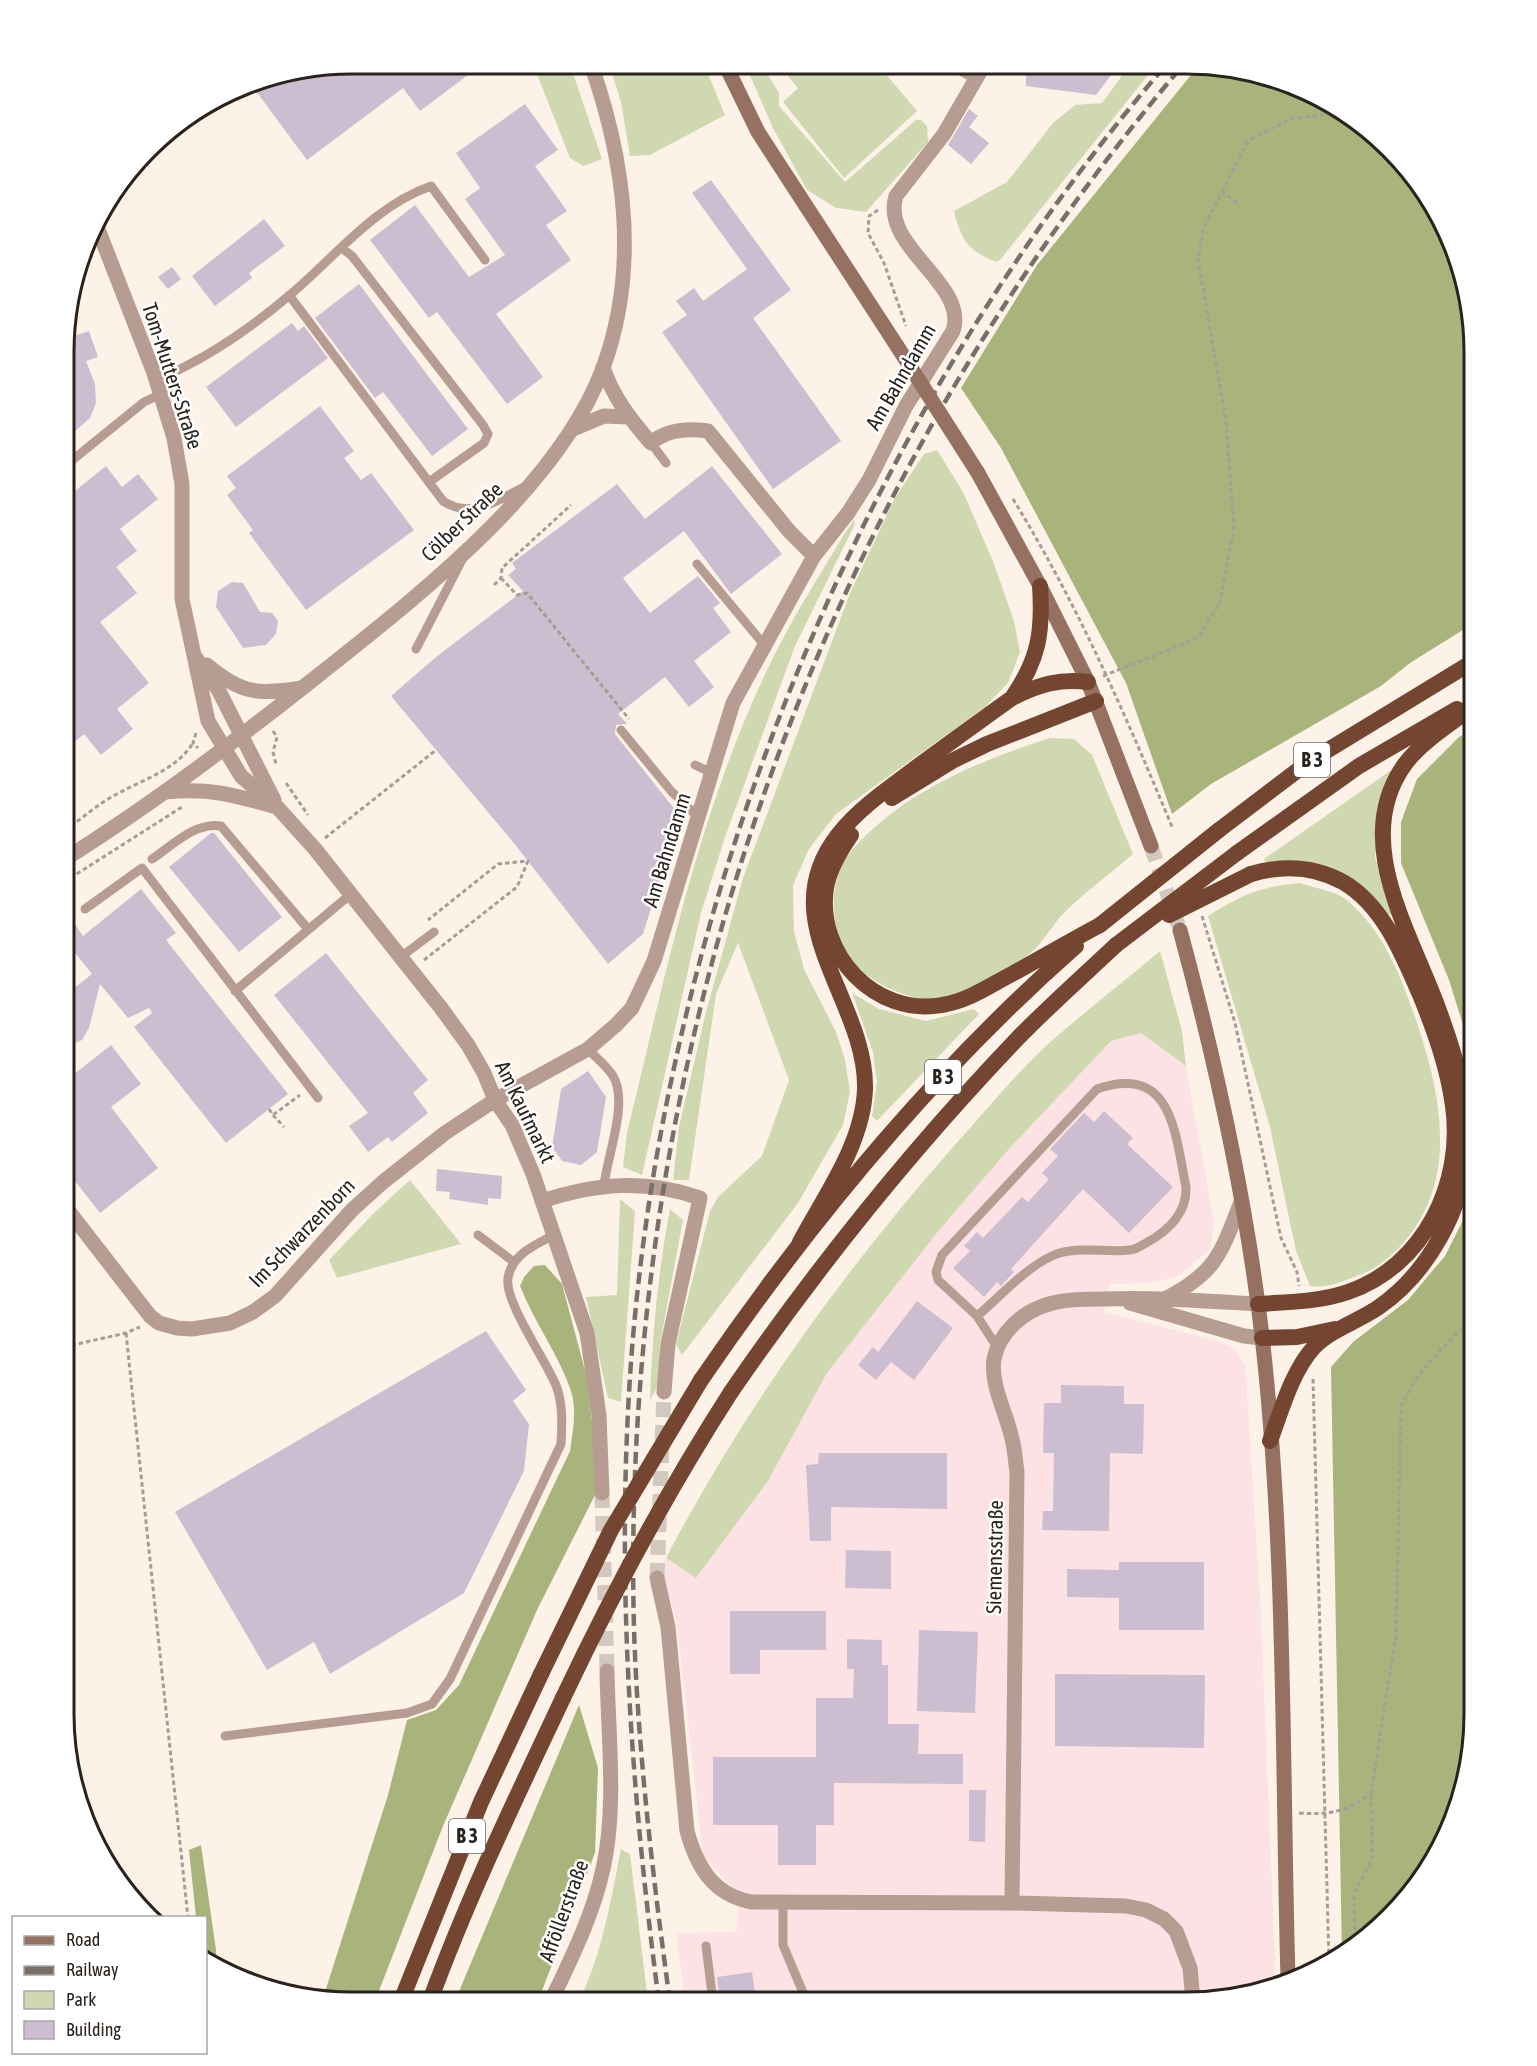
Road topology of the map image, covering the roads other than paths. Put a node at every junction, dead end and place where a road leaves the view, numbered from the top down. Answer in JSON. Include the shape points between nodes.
{"nodes":[{"id":1,"x":594,"y":74,"type":"edge"},
{"id":2,"x":730,"y":74,"type":"edge"},
{"id":3,"x":966,"y":74,"type":"edge"},
{"id":4,"x":978,"y":74,"type":"edge"},
{"id":5,"x":975,"y":79,"type":"junction"},
{"id":6,"x":100,"y":234,"type":"edge"},
{"id":7,"x":342,"y":248,"type":"junction"},
{"id":8,"x":485,"y":260,"type":"dead end"},
{"id":9,"x":289,"y":295,"type":"junction"},
{"id":10,"x":603,"y":367,"type":"junction"},
{"id":11,"x":159,"y":387,"type":"junction"},
{"id":12,"x":628,"y":417,"type":"junction"},
{"id":13,"x":573,"y":429,"type":"junction"},
{"id":14,"x":651,"y":443,"type":"junction"},
{"id":15,"x":74,"y":459,"type":"edge"},
{"id":16,"x":666,"y":463,"type":"dead end"},
{"id":17,"x":429,"y":482,"type":"junction"},
{"id":18,"x":533,"y":482,"type":"junction"},
{"id":19,"x":467,"y":548,"type":"junction"},
{"id":20,"x":814,"y":556,"type":"junction"},
{"id":21,"x":697,"y":564,"type":"dead end"},
{"id":22,"x":1040,"y":586,"type":"junction"},
{"id":23,"x":765,"y":646,"type":"junction"},
{"id":24,"x":416,"y":649,"type":"dead end"},
{"id":25,"x":193,"y":653,"type":"junction"},
{"id":26,"x":1464,"y":667,"type":"edge"},
{"id":27,"x":1088,"y":682,"type":"junction"},
{"id":28,"x":302,"y":688,"type":"junction"},
{"id":29,"x":1012,"y":698,"type":"junction"},
{"id":30,"x":1096,"y":701,"type":"junction"},
{"id":31,"x":1464,"y":705,"type":"edge"},
{"id":32,"x":1464,"y":714,"type":"edge"},
{"id":33,"x":621,"y":730,"type":"dead end"},
{"id":34,"x":242,"y":737,"type":"junction"},
{"id":35,"x":225,"y":750,"type":"junction"},
{"id":36,"x":695,"y":765,"type":"dead end"},
{"id":37,"x":712,"y":772,"type":"junction"},
{"id":38,"x":165,"y":792,"type":"junction"},
{"id":39,"x":278,"y":808,"type":"junction"},
{"id":40,"x":699,"y":818,"type":"junction"},
{"id":41,"x":1151,"y":846,"type":"tunnel mouth"},
{"id":42,"x":74,"y":852,"type":"edge"},
{"id":43,"x":152,"y":859,"type":"dead end"},
{"id":44,"x":351,"y":894,"type":"junction"},
{"id":45,"x":85,"y":909,"type":"dead end"},
{"id":46,"x":1100,"y":925,"type":"junction"},
{"id":47,"x":308,"y":929,"type":"junction"},
{"id":48,"x":1180,"y":930,"type":"tunnel mouth"},
{"id":49,"x":434,"y":932,"type":"dead end"},
{"id":50,"x":1133,"y":932,"type":"junction"},
{"id":51,"x":402,"y":956,"type":"junction"},
{"id":52,"x":235,"y":991,"type":"junction"},
{"id":53,"x":588,"y":1049,"type":"junction"},
{"id":54,"x":318,"y":1098,"type":"dead end"},
{"id":55,"x":495,"y":1100,"type":"junction"},
{"id":56,"x":1464,"y":1106,"type":"edge"},
{"id":57,"x":1464,"y":1164,"type":"edge"},
{"id":58,"x":604,"y":1186,"type":"junction"},
{"id":59,"x":542,"y":1201,"type":"junction"},
{"id":60,"x":1241,"y":1202,"type":"junction"},
{"id":61,"x":74,"y":1218,"type":"edge"},
{"id":62,"x":478,"y":1235,"type":"dead end"},
{"id":63,"x":554,"y":1235,"type":"junction"},
{"id":64,"x":800,"y":1242,"type":"junction"},
{"id":65,"x":514,"y":1262,"type":"junction"},
{"id":66,"x":1113,"y":1298,"type":"junction"},
{"id":67,"x":1167,"y":1298,"type":"junction"},
{"id":68,"x":1258,"y":1304,"type":"junction"},
{"id":69,"x":977,"y":1316,"type":"junction"},
{"id":70,"x":1342,"y":1327,"type":"junction"},
{"id":71,"x":1262,"y":1338,"type":"junction"},
{"id":72,"x":997,"y":1347,"type":"junction"},
{"id":73,"x":664,"y":1392,"type":"tunnel mouth"},
{"id":74,"x":1270,"y":1441,"type":"junction"},
{"id":75,"x":602,"y":1493,"type":"tunnel mouth"},
{"id":76,"x":657,"y":1578,"type":"tunnel mouth"},
{"id":77,"x":607,"y":1671,"type":"tunnel mouth"},
{"id":78,"x":225,"y":1736,"type":"dead end"},
{"id":79,"x":783,"y":1902,"type":"junction"},
{"id":80,"x":1012,"y":1903,"type":"junction"},
{"id":81,"x":706,"y":1946,"type":"dead end"},
{"id":82,"x":1288,"y":1973,"type":"edge"},
{"id":83,"x":404,"y":1993,"type":"edge"},
{"id":84,"x":433,"y":1993,"type":"edge"},
{"id":85,"x":554,"y":1993,"type":"edge"},
{"id":86,"x":712,"y":1993,"type":"edge"},
{"id":87,"x":803,"y":1993,"type":"edge"},
{"id":88,"x":1192,"y":1993,"type":"edge"}],
"edges":[{"from":1,"to":10,"type":"street","name":"Cölber Straße","via":[[609,117],[625,208],[618,307]]},
{"from":2,"to":22,"type":"main road","bridge":true,"via":[[758,132],[978,473]]},
{"from":3,"to":5,"type":"lane"},
{"from":4,"to":5,"type":"street"},
{"from":5,"to":20,"type":"street","name":"Am Bahndamm","via":[[944,134],[896,196],[892,208],[900,231],[942,287],[955,324],[944,349],[892,429],[859,496]]},
{"from":6,"to":11,"type":"street","name":"Tom-Mutters-Straße"},
{"from":7,"to":8,"type":"lane","via":[[351,236],[408,194],[430,186]]},
{"from":7,"to":9,"type":"lane"},
{"from":7,"to":17,"type":"lane","via":[[488,435],[484,443]]},
{"from":9,"to":11,"type":"lane"},
{"from":9,"to":17,"type":"lane"},
{"from":10,"to":12,"type":"street","via":[[610,388]]},
{"from":10,"to":13,"type":"street","name":"Cölber Straße"},
{"from":11,"to":15,"type":"lane"},
{"from":11,"to":25,"type":"street","name":"Tom-Mutters-Straße","via":[[182,484],[182,590]]},
{"from":12,"to":13,"type":"street","via":[[604,416]]},
{"from":12,"to":14,"type":"street"},
{"from":13,"to":18,"type":"street","name":"Cölber Straße"},
{"from":14,"to":16,"type":"lane"},
{"from":14,"to":20,"type":"street","via":[[658,437],[691,428],[708,431]]},
{"from":17,"to":18,"type":"lane","via":[[443,501],[473,510]]},
{"from":18,"to":19,"type":"street","name":"Cölber Straße"},
{"from":19,"to":24,"type":"lane"},
{"from":19,"to":28,"type":"street","name":"Cölber Straße","via":[[380,626]]},
{"from":20,"to":23,"type":"street","name":"Am Bahndamm"},
{"from":21,"to":23,"type":"lane"},
{"from":22,"to":27,"type":"main road"},
{"from":22,"to":29,"type":"highway","via":[[1039,641],[1028,675]]},
{"from":23,"to":37,"type":"street","name":"Am Bahndamm","via":[[733,703]]},
{"from":25,"to":28,"type":"street","via":[[239,688],[261,693]]},
{"from":25,"to":34,"type":"street","name":"Tom-Mutters-Straße","via":[[219,691]]},
{"from":25,"to":35,"type":"street","name":"Tom-Mutters-Straße","via":[[208,721]]},
{"from":26,"to":46,"type":"highway","number":"B 3","bridge":true,"via":[[1310,762]]},
{"from":27,"to":29,"type":"highway","via":[[1047,683]]},
{"from":27,"to":30,"type":"main road"},
{"from":28,"to":34,"type":"street","name":"Cölber Straße"},
{"from":29,"to":64,"type":"highway","via":[[878,796],[837,835],[822,861],[815,891],[816,930],[856,1033],[865,1090],[853,1142]]},
{"from":30,"to":41,"type":"main road"},
{"from":30,"to":46,"type":"highway","via":[[979,748],[882,804],[854,831],[837,857],[830,871],[825,903],[836,950],[855,976],[881,996],[924,1006],[968,998]]},
{"from":31,"to":50,"type":"highway","number":"B 3","bridge":true,"via":[[1359,766]]},
{"from":32,"to":56,"type":"highway","via":[[1406,764],[1389,794],[1382,826],[1392,889],[1438,1008]]},
{"from":33,"to":40,"type":"lane","via":[[671,791]]},
{"from":34,"to":35,"type":"street","name":"Cölber Straße"},
{"from":34,"to":39,"type":"street","name":"Am Kaufmarkt"},
{"from":35,"to":38,"type":"street","name":"Cölber Straße"},
{"from":35,"to":39,"type":"street","name":"Am Kaufmarkt","via":[[241,776]]},
{"from":36,"to":37,"type":"lane"},
{"from":37,"to":40,"type":"street","name":"Am Bahndamm"},
{"from":38,"to":39,"type":"street","via":[[223,792]]},
{"from":38,"to":42,"type":"street","name":"Cölber Straße"},
{"from":39,"to":44,"type":"street","name":"Am Kaufmarkt"},
{"from":40,"to":53,"type":"street","name":"Am Bahndamm","via":[[644,988],[616,1025]]},
{"from":43,"to":47,"type":"lane","via":[[198,827],[221,826]]},
{"from":44,"to":47,"type":"lane"},
{"from":44,"to":51,"type":"street","name":"Am Kaufmarkt"},
{"from":45,"to":52,"type":"lane","via":[[142,868]]},
{"from":46,"to":64,"type":"highway","number":"B 3","via":[[1026,990],[962,1056]]},
{"from":47,"to":52,"type":"lane"},
{"from":48,"to":60,"type":"main road","via":[[1212,1051]]},
{"from":49,"to":51,"type":"lane"},
{"from":50,"to":68,"type":"highway","bridge":true,"via":[[1251,874],[1281,867],[1313,870],[1344,883],[1369,903],[1395,941],[1430,1019],[1443,1058],[1455,1130],[1450,1172],[1428,1230],[1402,1260],[1369,1283],[1332,1297]]},
{"from":50,"to":84,"type":"highway","number":"B 3","bridge":true,"via":[[1018,1038],[908,1159],[819,1268],[730,1392],[627,1568],[506,1817]]},
{"from":51,"to":55,"type":"street","name":"Am Kaufmarkt","via":[[468,1045]]},
{"from":52,"to":54,"type":"lane"},
{"from":53,"to":55,"type":"street","name":"Am Bahndamm"},
{"from":53,"to":58,"type":"lane","via":[[613,1076],[620,1096]]},
{"from":55,"to":59,"type":"street","name":"Am Kaufmarkt","via":[[512,1125]]},
{"from":55,"to":61,"type":"street","name":"Im Schwarzenborn","via":[[445,1133],[367,1195],[275,1296],[230,1323],[177,1328],[159,1323]]},
{"from":57,"to":70,"type":"highway","via":[[1449,1218],[1427,1257],[1380,1306]]},
{"from":58,"to":59,"type":"street"},
{"from":58,"to":73,"type":"street","via":[[641,1184],[700,1198],[668,1344]]},
{"from":59,"to":63,"type":"street","name":"Am Kaufmarkt"},
{"from":60,"to":67,"type":"street","via":[[1219,1257],[1210,1269]]},
{"from":60,"to":68,"type":"main road"},
{"from":62,"to":65,"type":"lane"},
{"from":63,"to":65,"type":"lane"},
{"from":63,"to":75,"type":"street","name":"Am Kaufmarkt","via":[[587,1333],[596,1377]]},
{"from":64,"to":83,"type":"highway","number":"B 3","bridge":true,"via":[[700,1380],[617,1520],[481,1802]]},
{"from":65,"to":78,"type":"lane","via":[[509,1288],[557,1389],[562,1416],[561,1444],[450,1679],[432,1704],[407,1713]]},
{"from":66,"to":67,"type":"street"},
{"from":66,"to":71,"type":"street","via":[[1213,1328]]},
{"from":66,"to":72,"type":"street","via":[[1048,1304],[1016,1323]]},
{"from":67,"to":68,"type":"street"},
{"from":68,"to":71,"type":"main road"},
{"from":69,"to":69,"type":"lane","via":[[939,1280],[936,1272],[942,1255],[1097,1089],[1131,1084],[1158,1095],[1172,1118],[1186,1187],[1186,1197],[1174,1223],[1132,1250],[1071,1251],[1053,1256]]},
{"from":69,"to":72,"type":"lane"},
{"from":70,"to":71,"type":"highway","via":[[1297,1337]]},
{"from":70,"to":74,"type":"highway","via":[[1315,1346],[1294,1376]]},
{"from":71,"to":74,"type":"main road"},
{"from":72,"to":80,"type":"street","name":"Siemensstraße","via":[[995,1378],[1017,1471]]},
{"from":74,"to":82,"type":"main road","via":[[1281,1637]]},
{"from":76,"to":79,"type":"street","via":[[668,1627],[687,1831],[695,1857],[708,1879],[728,1895],[752,1902]]},
{"from":77,"to":85,"type":"street","name":"Afföllerstraße","via":[[609,1817],[604,1867]]},
{"from":79,"to":80,"type":"street"},
{"from":79,"to":87,"type":"lane","via":[[783,1945]]},
{"from":80,"to":88,"type":"street","via":[[1126,1906],[1164,1918],[1176,1931],[1184,1950]]},
{"from":81,"to":86,"type":"lane"}]}
